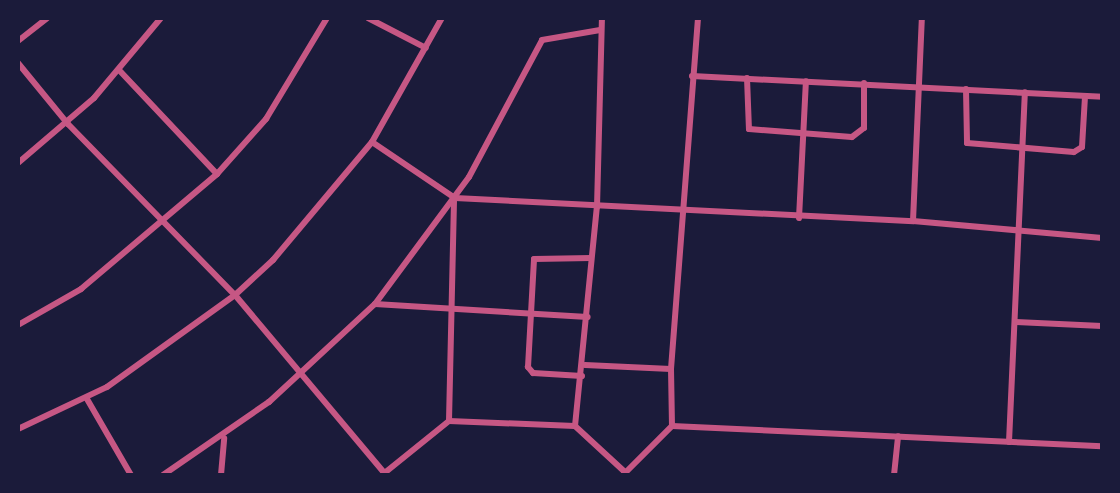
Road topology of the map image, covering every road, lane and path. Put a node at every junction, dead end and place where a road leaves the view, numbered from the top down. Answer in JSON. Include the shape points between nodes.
{"nodes":[{"id":1,"x":46,"y":18,"type":"edge"},
{"id":2,"x":161,"y":18,"type":"edge"},
{"id":3,"x":327,"y":18,"type":"edge"},
{"id":4,"x":368,"y":18,"type":"edge"},
{"id":5,"x":442,"y":18,"type":"edge"},
{"id":6,"x":602,"y":18,"type":"edge"},
{"id":7,"x":698,"y":18,"type":"edge"},
{"id":8,"x":922,"y":18,"type":"edge"},
{"id":9,"x":600,"y":30,"type":"junction"},
{"id":10,"x":18,"y":41,"type":"edge"},
{"id":11,"x":426,"y":48,"type":"junction"},
{"id":12,"x":18,"y":63,"type":"edge"},
{"id":13,"x":119,"y":70,"type":"junction"},
{"id":14,"x":692,"y":76,"type":"junction"},
{"id":15,"x":747,"y":78,"type":"junction"},
{"id":16,"x":806,"y":81,"type":"junction"},
{"id":17,"x":864,"y":83,"type":"junction"},
{"id":18,"x":919,"y":85,"type":"junction"},
{"id":19,"x":966,"y":89,"type":"junction"},
{"id":20,"x":1025,"y":92,"type":"junction"},
{"id":21,"x":1085,"y":96,"type":"junction"},
{"id":22,"x":1102,"y":97,"type":"edge"},
{"id":23,"x":68,"y":124,"type":"junction"},
{"id":24,"x":803,"y":135,"type":"junction"},
{"id":25,"x":372,"y":142,"type":"junction"},
{"id":26,"x":1024,"y":146,"type":"junction"},
{"id":27,"x":18,"y":163,"type":"edge"},
{"id":28,"x":217,"y":174,"type":"junction"},
{"id":29,"x":454,"y":198,"type":"junction"},
{"id":30,"x":597,"y":207,"type":"junction"},
{"id":31,"x":684,"y":212,"type":"junction"},
{"id":32,"x":799,"y":218,"type":"junction"},
{"id":33,"x":913,"y":221,"type":"junction"},
{"id":34,"x":164,"y":223,"type":"junction"},
{"id":35,"x":1021,"y":229,"type":"junction"},
{"id":36,"x":1102,"y":238,"type":"edge"},
{"id":37,"x":591,"y":258,"type":"junction"},
{"id":38,"x":235,"y":295,"type":"junction"},
{"id":39,"x":375,"y":304,"type":"junction"},
{"id":40,"x":449,"y":310,"type":"junction"},
{"id":41,"x":531,"y":314,"type":"junction"},
{"id":42,"x":588,"y":317,"type":"junction"},
{"id":43,"x":1016,"y":322,"type":"junction"},
{"id":44,"x":18,"y":325,"type":"edge"},
{"id":45,"x":1102,"y":326,"type":"edge"},
{"id":46,"x":585,"y":364,"type":"junction"},
{"id":47,"x":671,"y":369,"type":"junction"},
{"id":48,"x":302,"y":373,"type":"junction"},
{"id":49,"x":582,"y":376,"type":"junction"},
{"id":50,"x":87,"y":399,"type":"junction"},
{"id":51,"x":449,"y":421,"type":"junction"},
{"id":52,"x":575,"y":426,"type":"junction"},
{"id":53,"x":672,"y":426,"type":"junction"},
{"id":54,"x":18,"y":429,"type":"edge"},
{"id":55,"x":898,"y":435,"type":"junction"},
{"id":56,"x":224,"y":438,"type":"junction"},
{"id":57,"x":1009,"y":441,"type":"junction"},
{"id":58,"x":1102,"y":447,"type":"edge"},
{"id":59,"x":384,"y":474,"type":"edge"},
{"id":60,"x":624,"y":474,"type":"edge"},
{"id":61,"x":131,"y":475,"type":"edge"},
{"id":62,"x":163,"y":475,"type":"edge"},
{"id":63,"x":221,"y":475,"type":"edge"},
{"id":64,"x":894,"y":475,"type":"edge"}],
"edges":[{"from":1,"to":10,"type":"street"},
{"from":2,"to":13,"type":"street"},
{"from":3,"to":28,"type":"street","via":[[266,119]]},
{"from":4,"to":11,"type":"street"},
{"from":5,"to":11,"type":"street"},
{"from":6,"to":9,"type":"street"},
{"from":7,"to":14,"type":"street"},
{"from":8,"to":18,"type":"street"},
{"from":9,"to":29,"type":"street","via":[[542,40]]},
{"from":9,"to":30,"type":"street"},
{"from":11,"to":25,"type":"street"},
{"from":12,"to":23,"type":"street"},
{"from":13,"to":23,"type":"street"},
{"from":13,"to":28,"type":"street"},
{"from":14,"to":15,"type":"street"},
{"from":14,"to":31,"type":"street"},
{"from":15,"to":16,"type":"street"},
{"from":15,"to":24,"type":"street","via":[[749,129]]},
{"from":16,"to":17,"type":"street"},
{"from":16,"to":24,"type":"street"},
{"from":17,"to":18,"type":"street"},
{"from":17,"to":24,"type":"street","via":[[860,134]]},
{"from":18,"to":19,"type":"street"},
{"from":18,"to":33,"type":"street"},
{"from":19,"to":20,"type":"street"},
{"from":19,"to":26,"type":"street","via":[[967,143]]},
{"from":20,"to":21,"type":"street"},
{"from":20,"to":26,"type":"street"},
{"from":21,"to":22,"type":"street"},
{"from":21,"to":26,"type":"street","via":[[1080,150]]},
{"from":23,"to":27,"type":"street"},
{"from":23,"to":34,"type":"street"},
{"from":24,"to":32,"type":"street"},
{"from":25,"to":29,"type":"street"},
{"from":25,"to":38,"type":"street","via":[[315,216]]},
{"from":26,"to":35,"type":"street"},
{"from":28,"to":34,"type":"street"},
{"from":29,"to":30,"type":"street"},
{"from":29,"to":39,"type":"street"},
{"from":29,"to":40,"type":"street"},
{"from":30,"to":31,"type":"street"},
{"from":30,"to":37,"type":"street"},
{"from":31,"to":32,"type":"street"},
{"from":31,"to":47,"type":"street"},
{"from":32,"to":33,"type":"street"},
{"from":33,"to":35,"type":"street"},
{"from":34,"to":38,"type":"street"},
{"from":34,"to":44,"type":"street","via":[[81,289]]},
{"from":35,"to":36,"type":"street"},
{"from":35,"to":43,"type":"street"},
{"from":37,"to":41,"type":"street","via":[[536,257]]},
{"from":37,"to":42,"type":"street"},
{"from":38,"to":48,"type":"street"},
{"from":38,"to":50,"type":"street"},
{"from":39,"to":40,"type":"street"},
{"from":39,"to":48,"type":"street"},
{"from":40,"to":41,"type":"street"},
{"from":40,"to":51,"type":"street"},
{"from":41,"to":42,"type":"street"},
{"from":41,"to":49,"type":"street","via":[[530,371]]},
{"from":42,"to":46,"type":"street"},
{"from":43,"to":45,"type":"street"},
{"from":43,"to":57,"type":"street"},
{"from":46,"to":47,"type":"street"},
{"from":46,"to":49,"type":"street"},
{"from":47,"to":53,"type":"street"},
{"from":48,"to":56,"type":"street"},
{"from":48,"to":59,"type":"street"},
{"from":49,"to":52,"type":"street"},
{"from":50,"to":54,"type":"street"},
{"from":50,"to":61,"type":"street"},
{"from":51,"to":52,"type":"street"},
{"from":51,"to":59,"type":"street"},
{"from":52,"to":60,"type":"street"},
{"from":53,"to":55,"type":"street"},
{"from":53,"to":60,"type":"street"},
{"from":55,"to":57,"type":"street"},
{"from":55,"to":64,"type":"street"},
{"from":56,"to":62,"type":"street"},
{"from":56,"to":63,"type":"street"},
{"from":57,"to":58,"type":"street"}]}
